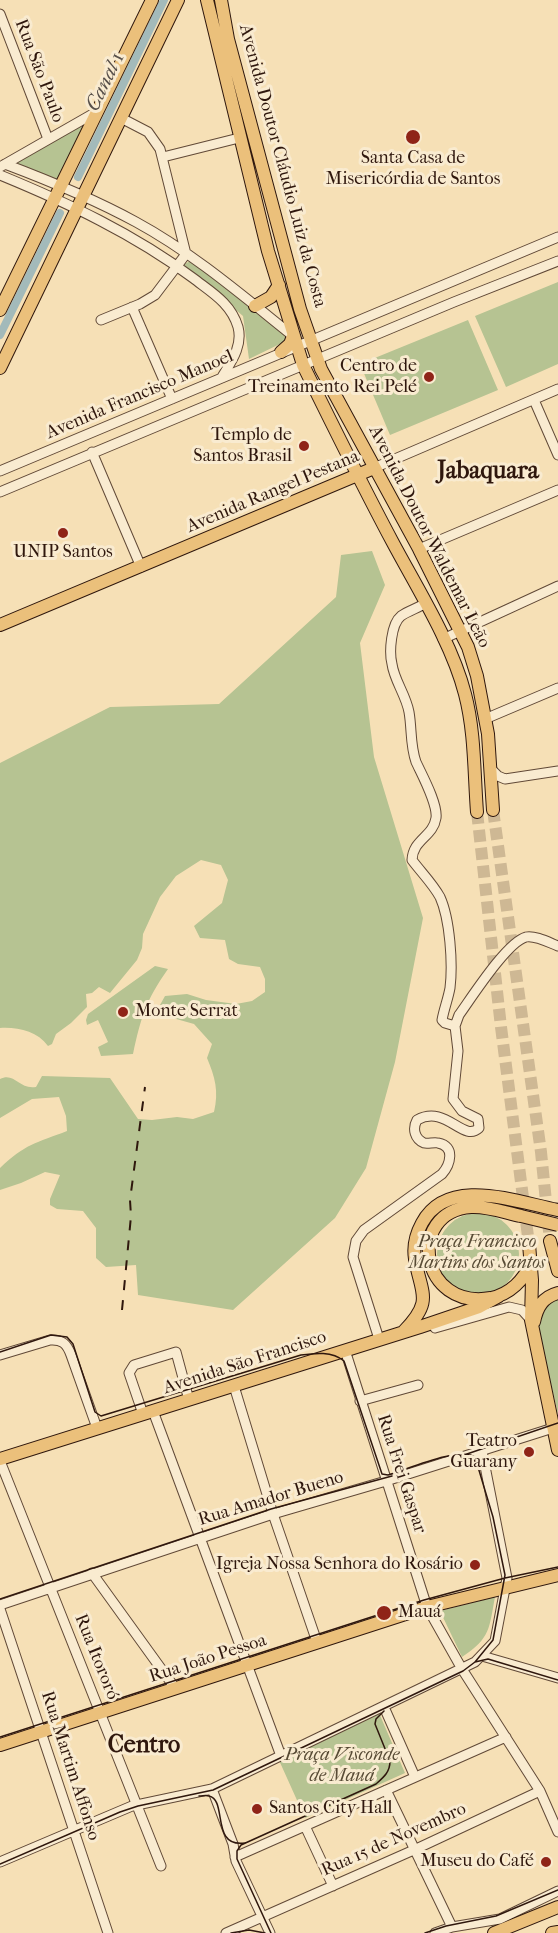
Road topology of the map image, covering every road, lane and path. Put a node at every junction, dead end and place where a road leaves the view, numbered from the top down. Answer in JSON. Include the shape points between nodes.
{"nodes":[{"id":1,"x":152,"y":0,"type":"edge"},
{"id":2,"x":178,"y":0,"type":"edge"},
{"id":3,"x":189,"y":0,"type":"edge"},
{"id":4,"x":221,"y":0,"type":"edge"},
{"id":5,"x":204,"y":1,"type":"edge"},
{"id":6,"x":172,"y":13,"type":"junction"},
{"id":7,"x":0,"y":14,"type":"edge"},
{"id":8,"x":98,"y":111,"type":"junction"},
{"id":9,"x":121,"y":118,"type":"junction"},
{"id":10,"x":239,"y":138,"type":"junction"},
{"id":11,"x":48,"y":139,"type":"junction"},
{"id":12,"x":163,"y":157,"type":"junction"},
{"id":13,"x":3,"y":166,"type":"edge"},
{"id":14,"x":0,"y":175,"type":"edge"},
{"id":15,"x":62,"y":185,"type":"junction"},
{"id":16,"x":83,"y":196,"type":"junction"},
{"id":17,"x":55,"y":198,"type":"junction"},
{"id":18,"x":77,"y":209,"type":"junction"},
{"id":19,"x":179,"y":225,"type":"junction"},
{"id":20,"x":156,"y":234,"type":"junction"},
{"id":21,"x":558,"y":237,"type":"edge"},
{"id":22,"x":186,"y":254,"type":"junction"},
{"id":23,"x":558,"y":261,"type":"edge"},
{"id":24,"x":177,"y":267,"type":"junction"},
{"id":25,"x":447,"y":284,"type":"junction"},
{"id":26,"x":279,"y":285,"type":"junction"},
{"id":27,"x":4,"y":296,"type":"edge"},
{"id":28,"x":454,"y":301,"type":"junction"},
{"id":29,"x":255,"y":306,"type":"junction"},
{"id":30,"x":132,"y":308,"type":"junction"},
{"id":31,"x":0,"y":310,"type":"edge"},
{"id":32,"x":101,"y":320,"type":"dead end"},
{"id":33,"x":300,"y":342,"type":"junction"},
{"id":34,"x":281,"y":352,"type":"joint"},
{"id":35,"x":318,"y":362,"type":"junction"},
{"id":36,"x":303,"y":365,"type":"junction"},
{"id":37,"x":0,"y":368,"type":"edge"},
{"id":38,"x":221,"y":380,"type":"junction"},
{"id":39,"x":558,"y":389,"type":"edge"},
{"id":40,"x":227,"y":395,"type":"junction"},
{"id":41,"x":172,"y":399,"type":"junction"},
{"id":42,"x":534,"y":400,"type":"junction"},
{"id":43,"x":92,"y":452,"type":"junction"},
{"id":44,"x":558,"y":455,"type":"edge"},
{"id":45,"x":374,"y":468,"type":"junction"},
{"id":46,"x":0,"y":471,"type":"edge"},
{"id":47,"x":358,"y":476,"type":"junction"},
{"id":48,"x":558,"y":490,"type":"edge"},
{"id":49,"x":0,"y":492,"type":"edge"},
{"id":50,"x":419,"y":549,"type":"junction"},
{"id":51,"x":141,"y":567,"type":"junction"},
{"id":52,"x":558,"y":585,"type":"edge"},
{"id":53,"x":426,"y":603,"type":"junction"},
{"id":54,"x":0,"y":625,"type":"edge"},
{"id":55,"x":460,"y":630,"type":"junction"},
{"id":56,"x":442,"y":639,"type":"junction"},
{"id":57,"x":558,"y":688,"type":"edge"},
{"id":58,"x":485,"y":719,"type":"junction"},
{"id":59,"x":491,"y":769,"type":"junction"},
{"id":60,"x":558,"y":771,"type":"edge"},
{"id":61,"x":493,"y":810,"type":"tunnel mouth"},
{"id":62,"x":477,"y":812,"type":"tunnel mouth"},
{"id":63,"x":558,"y":946,"type":"edge"},
{"id":64,"x":455,"y":1026,"type":"junction"},
{"id":65,"x":522,"y":1210,"type":"junction"},
{"id":66,"x":558,"y":1210,"type":"edge"},
{"id":67,"x":558,"y":1226,"type":"edge"},
{"id":68,"x":529,"y":1244,"type":"tunnel mouth"},
{"id":69,"x":554,"y":1251,"type":"tunnel mouth"},
{"id":70,"x":531,"y":1263,"type":"junction"},
{"id":71,"x":558,"y":1270,"type":"edge"},
{"id":72,"x":558,"y":1293,"type":"edge"},
{"id":73,"x":499,"y":1296,"type":"junction"},
{"id":74,"x":532,"y":1324,"type":"junction"},
{"id":75,"x":404,"y":1331,"type":"junction"},
{"id":76,"x":379,"y":1339,"type":"junction"},
{"id":77,"x":346,"y":1352,"type":"junction"},
{"id":78,"x":0,"y":1355,"type":"edge"},
{"id":79,"x":418,"y":1385,"type":"dead end"},
{"id":80,"x":234,"y":1386,"type":"junction"},
{"id":81,"x":189,"y":1400,"type":"junction"},
{"id":82,"x":360,"y":1401,"type":"junction"},
{"id":83,"x":148,"y":1413,"type":"junction"},
{"id":84,"x":97,"y":1428,"type":"junction"},
{"id":85,"x":553,"y":1428,"type":"junction"},
{"id":86,"x":558,"y":1450,"type":"edge"},
{"id":87,"x":482,"y":1451,"type":"junction"},
{"id":88,"x":0,"y":1460,"type":"edge"},
{"id":89,"x":386,"y":1481,"type":"junction"},
{"id":90,"x":273,"y":1514,"type":"junction"},
{"id":91,"x":200,"y":1538,"type":"junction"},
{"id":92,"x":92,"y":1573,"type":"junction"},
{"id":93,"x":558,"y":1575,"type":"edge"},
{"id":94,"x":506,"y":1587,"type":"junction"},
{"id":95,"x":50,"y":1590,"type":"junction"},
{"id":96,"x":0,"y":1607,"type":"edge"},
{"id":97,"x":427,"y":1607,"type":"junction"},
{"id":98,"x":317,"y":1642,"type":"junction"},
{"id":99,"x":482,"y":1656,"type":"junction"},
{"id":100,"x":248,"y":1665,"type":"junction"},
{"id":101,"x":462,"y":1670,"type":"junction"},
{"id":102,"x":558,"y":1678,"type":"edge"},
{"id":103,"x":175,"y":1688,"type":"junction"},
{"id":104,"x":384,"y":1707,"type":"junction"},
{"id":105,"x":101,"y":1712,"type":"junction"},
{"id":106,"x":41,"y":1731,"type":"junction"},
{"id":107,"x":506,"y":1737,"type":"junction"},
{"id":108,"x":0,"y":1745,"type":"edge"},
{"id":109,"x":281,"y":1755,"type":"junction"},
{"id":110,"x":415,"y":1777,"type":"junction"},
{"id":111,"x":212,"y":1789,"type":"junction"},
{"id":112,"x":386,"y":1790,"type":"junction"},
{"id":113,"x":540,"y":1791,"type":"junction"},
{"id":114,"x":137,"y":1804,"type":"junction"},
{"id":115,"x":305,"y":1826,"type":"junction"},
{"id":116,"x":73,"y":1830,"type":"junction"},
{"id":117,"x":558,"y":1832,"type":"edge"},
{"id":118,"x":416,"y":1849,"type":"junction"},
{"id":119,"x":235,"y":1857,"type":"junction"},
{"id":120,"x":0,"y":1862,"type":"edge"},
{"id":121,"x":161,"y":1866,"type":"dead end"},
{"id":122,"x":333,"y":1886,"type":"junction"},
{"id":123,"x":558,"y":1891,"type":"edge"},
{"id":124,"x":558,"y":1907,"type":"edge"},
{"id":125,"x":262,"y":1916,"type":"junction"},
{"id":126,"x":452,"y":1927,"type":"junction"},
{"id":127,"x":558,"y":1932,"type":"edge"},
{"id":128,"x":108,"y":1933,"type":"edge"},
{"id":129,"x":226,"y":1933,"type":"edge"},
{"id":130,"x":270,"y":1933,"type":"edge"},
{"id":131,"x":435,"y":1933,"type":"edge"},
{"id":132,"x":494,"y":1933,"type":"edge"},
{"id":133,"x":552,"y":1933,"type":"edge"}],
"edges":[{"from":1,"to":8,"type":"main road"},
{"from":2,"to":6,"type":"main road"},
{"from":3,"to":6,"type":"main road"},
{"from":4,"to":33,"type":"main road","name":"Avenida Doutor Cláudio Luiz da Costa"},
{"from":5,"to":10,"type":"main road","name":"Avenida Doutor Cláudio Luiz da Costa"},
{"from":6,"to":9,"type":"main road"},
{"from":7,"to":11,"type":"street","name":"Rua São Paulo"},
{"from":8,"to":11,"type":"street"},
{"from":8,"to":15,"type":"main road"},
{"from":9,"to":12,"type":"street","via":[[148,132]]},
{"from":9,"to":16,"type":"main road"},
{"from":10,"to":12,"type":"street"},
{"from":10,"to":26,"type":"main road","name":"Avenida Doutor Cláudio Luiz da Costa"},
{"from":11,"to":13,"type":"street"},
{"from":12,"to":19,"type":"street"},
{"from":13,"to":15,"type":"street"},
{"from":14,"to":17,"type":"street"},
{"from":15,"to":16,"type":"street"},
{"from":15,"to":17,"type":"main road"},
{"from":16,"to":18,"type":"main road"},
{"from":16,"to":20,"type":"street"},
{"from":17,"to":18,"type":"street"},
{"from":17,"to":27,"type":"main road"},
{"from":18,"to":24,"type":"street","via":[[136,239]]},
{"from":18,"to":37,"type":"main road"},
{"from":19,"to":20,"type":"street","via":[[171,236]]},
{"from":19,"to":22,"type":"street"},
{"from":20,"to":22,"type":"street"},
{"from":21,"to":25,"type":"street"},
{"from":22,"to":24,"type":"street"},
{"from":22,"to":29,"type":"street"},
{"from":23,"to":28,"type":"street","name":"Avenida Francisco Manoel"},
{"from":24,"to":30,"type":"street","via":[[155,295]]},
{"from":24,"to":38,"type":"street","via":[[222,300],[234,316],[239,339]]},
{"from":25,"to":28,"type":"street"},
{"from":25,"to":33,"type":"street"},
{"from":26,"to":29,"type":"main road","via":[[271,297]]},
{"from":26,"to":33,"type":"main road","name":"Avenida Doutor Cláudio Luiz da Costa"},
{"from":27,"to":31,"type":"main road"},
{"from":28,"to":35,"type":"street","name":"Avenida Francisco Manoel"},
{"from":29,"to":33,"type":"street"},
{"from":30,"to":32,"type":"street"},
{"from":30,"to":41,"type":"street"},
{"from":33,"to":34,"type":"main road"},
{"from":33,"to":35,"type":"main road","name":"Avenida Doutor Waldemar Leão"},
{"from":33,"to":36,"type":"main road","name":"Avenida Doutor Waldemar Leão"},
{"from":34,"to":38,"type":"street","name":"Avenida Francisco Manoel"},
{"from":35,"to":36,"type":"street","name":"Avenida Francisco Manoel"},
{"from":35,"to":45,"type":"main road","name":"Avenida Doutor Waldemar Leão"},
{"from":36,"to":40,"type":"street","name":"Avenida Francisco Manoel"},
{"from":36,"to":47,"type":"main road","name":"Avenida Doutor Waldemar Leão"},
{"from":38,"to":40,"type":"street"},
{"from":38,"to":41,"type":"street","name":"Avenida Francisco Manoel"},
{"from":39,"to":42,"type":"street","name":"Avenida Rangel Pestana"},
{"from":40,"to":43,"type":"street","name":"Avenida Francisco Manoel"},
{"from":41,"to":46,"type":"street","name":"Avenida Francisco Manoel"},
{"from":42,"to":44,"type":"street"},
{"from":42,"to":45,"type":"street","name":"Avenida Rangel Pestana"},
{"from":43,"to":49,"type":"street","name":"Avenida Francisco Manoel"},
{"from":43,"to":51,"type":"street"},
{"from":45,"to":47,"type":"main road","name":"Avenida Rangel Pestana"},
{"from":45,"to":50,"type":"main road","name":"Avenida Doutor Waldemar Leão"},
{"from":47,"to":51,"type":"main road","name":"Avenida Rangel Pestana"},
{"from":47,"to":53,"type":"main road","name":"Avenida Doutor Waldemar Leão"},
{"from":48,"to":50,"type":"street"},
{"from":50,"to":55,"type":"main road","name":"Avenida Doutor Waldemar Leão"},
{"from":51,"to":54,"type":"main road","name":"Avenida Rangel Pestana"},
{"from":52,"to":55,"type":"street"},
{"from":53,"to":56,"type":"main road","name":"Avenida Doutor Waldemar Leão"},
{"from":53,"to":64,"type":"street","via":[[394,624],[392,664],[409,712],[416,760],[436,816],[431,830],[412,850],[412,860],[443,904],[451,968],[442,1020]]},
{"from":55,"to":56,"type":"street"},
{"from":55,"to":58,"type":"main road","name":"Avenida Doutor Waldemar Leão","via":[[474,668]]},
{"from":56,"to":62,"type":"main road","name":"Avenida Doutor Waldemar Leão","via":[[464,692],[470,719]]},
{"from":57,"to":58,"type":"street"},
{"from":58,"to":59,"type":"main road","name":"Avenida Doutor Waldemar Leão"},
{"from":59,"to":60,"type":"street","via":[[505,778]]},
{"from":59,"to":61,"type":"main road","name":"Avenida Doutor Waldemar Leão"},
{"from":63,"to":64,"type":"street","via":[[526,937],[506,951]]},
{"from":64,"to":76,"type":"street","via":[[458,1051],[453,1099],[462,1111],[478,1119],[479,1128],[467,1132],[437,1116],[417,1120],[417,1138],[445,1146],[450,1154],[449,1165],[360,1233],[353,1257]]},
{"from":65,"to":66,"type":"main road"},
{"from":65,"to":67,"type":"main road","bridge":true},
{"from":65,"to":73,"type":"main road","via":[[462,1209],[441,1222],[429,1242],[430,1266],[451,1292],[471,1299]]},
{"from":65,"to":75,"type":"main road","via":[[480,1195],[464,1195],[443,1202],[427,1216],[418,1232],[414,1252],[423,1302]]},
{"from":68,"to":70,"type":"main road"},
{"from":69,"to":71,"type":"main road"},
{"from":70,"to":73,"type":"main road","via":[[520,1282]]},
{"from":70,"to":74,"type":"main road"},
{"from":72,"to":74,"type":"main road","via":[[541,1303]]},
{"from":73,"to":75,"type":"main road","name":"Avenida São Francisco","via":[[471,1310]]},
{"from":74,"to":77,"type":"street","name":"Avenida São Francisco","via":[[519,1308],[503,1307]]},
{"from":74,"to":85,"type":"main road"},
{"from":75,"to":76,"type":"main road","name":"Avenida São Francisco"},
{"from":76,"to":77,"type":"main road","name":"Avenida São Francisco"},
{"from":77,"to":80,"type":"main road","name":"Avenida São Francisco"},
{"from":77,"to":82,"type":"street","name":"Rua Frei Gaspar"},
{"from":78,"to":84,"type":"street","via":[[50,1340],[60,1341],[69,1350]]},
{"from":79,"to":82,"type":"street"},
{"from":80,"to":81,"type":"main road","name":"Avenida São Francisco"},
{"from":80,"to":90,"type":"street"},
{"from":81,"to":83,"type":"main road","name":"Avenida São Francisco"},
{"from":81,"to":83,"type":"street","via":[[176,1352],[134,1365],[129,1372]]},
{"from":82,"to":89,"type":"street","name":"Rua Frei Gaspar"},
{"from":83,"to":84,"type":"main road","name":"Avenida São Francisco"},
{"from":83,"to":91,"type":"street"},
{"from":84,"to":88,"type":"main road","name":"Avenida São Francisco"},
{"from":85,"to":86,"type":"main road"},
{"from":85,"to":87,"type":"street","name":"Rua Amador Bueno"},
{"from":87,"to":89,"type":"street","name":"Rua Amador Bueno"},
{"from":87,"to":94,"type":"street","via":[[507,1574]]},
{"from":88,"to":95,"type":"street","name":"Rua Itororó"},
{"from":89,"to":90,"type":"street","name":"Rua Amador Bueno"},
{"from":89,"to":97,"type":"street","name":"Rua Frei Gaspar"},
{"from":90,"to":91,"type":"street","name":"Rua Amador Bueno"},
{"from":90,"to":98,"type":"street"},
{"from":91,"to":92,"type":"street","name":"Rua Amador Bueno"},
{"from":91,"to":100,"type":"street"},
{"from":92,"to":95,"type":"street","name":"Rua Amador Bueno"},
{"from":92,"to":103,"type":"street"},
{"from":93,"to":94,"type":"main road","name":"Rua João Pessoa"},
{"from":94,"to":97,"type":"main road","name":"Rua João Pessoa"},
{"from":94,"to":99,"type":"street","via":[[495,1641]]},
{"from":95,"to":96,"type":"street","name":"Rua Amador Bueno"},
{"from":95,"to":105,"type":"street","name":"Rua Itororó"},
{"from":96,"to":106,"type":"street","name":"Rua Martim Affonso"},
{"from":97,"to":98,"type":"main road","name":"Rua João Pessoa"},
{"from":97,"to":101,"type":"street","name":"Rua Frei Gaspar"},
{"from":98,"to":100,"type":"main road","name":"Rua João Pessoa"},
{"from":99,"to":101,"type":"street"},
{"from":99,"to":102,"type":"street"},
{"from":100,"to":103,"type":"main road","name":"Rua João Pessoa"},
{"from":100,"to":109,"type":"street"},
{"from":101,"to":104,"type":"street"},
{"from":101,"to":107,"type":"street"},
{"from":103,"to":105,"type":"main road","name":"Rua João Pessoa"},
{"from":104,"to":109,"type":"street"},
{"from":104,"to":110,"type":"street"},
{"from":105,"to":106,"type":"main road","name":"Rua João Pessoa"},
{"from":105,"to":114,"type":"street","name":"Rua Itororó"},
{"from":106,"to":108,"type":"main road","name":"Rua João Pessoa"},
{"from":106,"to":116,"type":"street","name":"Rua Martim Affonso"},
{"from":107,"to":110,"type":"street"},
{"from":107,"to":113,"type":"street"},
{"from":109,"to":111,"type":"street"},
{"from":110,"to":112,"type":"street"},
{"from":111,"to":114,"type":"street"},
{"from":111,"to":119,"type":"street"},
{"from":112,"to":115,"type":"street"},
{"from":112,"to":118,"type":"street"},
{"from":113,"to":117,"type":"street"},
{"from":113,"to":118,"type":"street","name":"Rua 15 de Novembro"},
{"from":114,"to":116,"type":"street"},
{"from":114,"to":121,"type":"street","name":"Rua Itororó"},
{"from":115,"to":119,"type":"street"},
{"from":115,"to":122,"type":"street"},
{"from":116,"to":120,"type":"street"},
{"from":116,"to":128,"type":"street","name":"Rua Martim Affonso"},
{"from":118,"to":122,"type":"street","name":"Rua 15 de Novembro"},
{"from":118,"to":126,"type":"street"},
{"from":119,"to":125,"type":"street"},
{"from":122,"to":125,"type":"street","name":"Rua 15 de Novembro"},
{"from":123,"to":126,"type":"street","via":[[500,1919]]},
{"from":124,"to":132,"type":"main road"},
{"from":125,"to":129,"type":"street","name":"Rua 15 de Novembro"},
{"from":125,"to":130,"type":"street"},
{"from":126,"to":131,"type":"street"},
{"from":127,"to":133,"type":"main road"}]}
